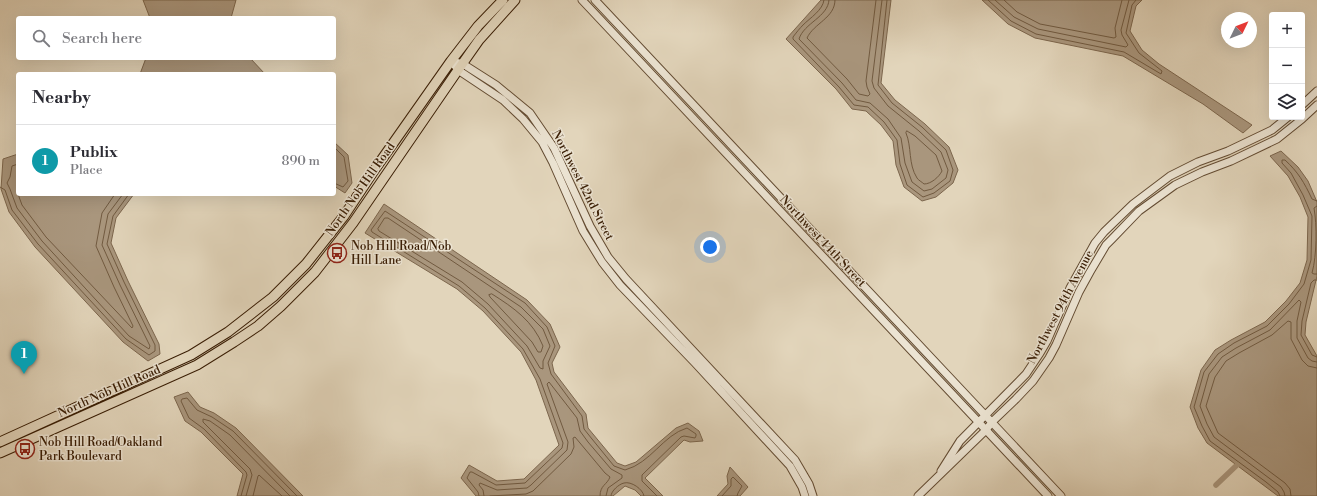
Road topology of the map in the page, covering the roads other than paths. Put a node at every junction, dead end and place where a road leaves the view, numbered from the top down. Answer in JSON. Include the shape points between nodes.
{"nodes":[{"id":1,"x":502,"y":0,"type":"edge"},
{"id":2,"x":515,"y":0,"type":"edge"},
{"id":3,"x":582,"y":0,"type":"edge"},
{"id":4,"x":595,"y":0,"type":"edge"},
{"id":5,"x":451,"y":62,"type":"junction"},
{"id":6,"x":460,"y":67,"type":"junction"},
{"id":7,"x":1317,"y":91,"type":"edge"},
{"id":8,"x":1305,"y":103,"type":"edge"},
{"id":9,"x":1317,"y":105,"type":"edge"},
{"id":10,"x":1284,"y":120,"type":"edge"},
{"id":11,"x":985,"y":415,"type":"junction"},
{"id":12,"x":978,"y":422,"type":"junction"},
{"id":13,"x":992,"y":422,"type":"junction"},
{"id":14,"x":986,"y":430,"type":"junction"},
{"id":15,"x":0,"y":442,"type":"edge"},
{"id":16,"x":0,"y":453,"type":"edge"},
{"id":17,"x":938,"y":476,"type":"junction"},
{"id":18,"x":805,"y":496,"type":"edge"},
{"id":19,"x":813,"y":496,"type":"edge"},
{"id":20,"x":918,"y":496,"type":"edge"},
{"id":21,"x":1048,"y":496,"type":"edge"},
{"id":22,"x":1061,"y":496,"type":"edge"}],
"edges":[{"from":1,"to":5,"type":"main road","name":"North Nob Hill Road","via":[[478,26]]},
{"from":2,"to":6,"type":"main road","name":"North Nob Hill Road"},
{"from":3,"to":12,"type":"street","name":"Northwest 44th Street"},
{"from":4,"to":11,"type":"street","name":"Northwest 44th Street"},
{"from":5,"to":6,"type":"street","name":"Northwest 42nd Street"},
{"from":5,"to":15,"type":"main road","name":"North Nob Hill Road","via":[[344,216],[306,264],[273,297],[228,332],[191,355]]},
{"from":6,"to":16,"type":"main road","name":"North Nob Hill Road","via":[[353,223],[310,278],[258,326],[196,365]]},
{"from":6,"to":18,"type":"street","name":"Northwest 42nd Street","via":[[523,118],[542,142],[583,231],[602,262],[790,466]]},
{"from":6,"to":19,"type":"street","name":"Northwest 42nd Street","via":[[496,85],[530,113],[554,148],[590,226],[608,257],[795,460]]},
{"from":7,"to":8,"type":"street"},
{"from":9,"to":13,"type":"street","name":"Northwest 94th Avenue","via":[[1277,139],[1175,185],[1139,211],[1106,246],[1079,292],[1049,358],[1033,380]]},
{"from":10,"to":11,"type":"street","name":"Northwest 94th Avenue","via":[[1272,130],[1170,176],[1133,204],[1104,232],[1070,288],[1047,341],[1026,374]]},
{"from":11,"to":12,"type":"street","name":"Northwest 94th Avenue"},
{"from":11,"to":13,"type":"street","name":"Northwest 44th Street"},
{"from":12,"to":14,"type":"street","name":"Northwest 44th Street"},
{"from":12,"to":17,"type":"street","name":"Northwest 94th Avenue","via":[[954,449]]},
{"from":13,"to":14,"type":"street","name":"Northwest 94th Avenue"},
{"from":13,"to":22,"type":"street","name":"Northwest 44th Street"},
{"from":14,"to":17,"type":"street","name":"Northwest 94th Avenue"},
{"from":14,"to":21,"type":"street","name":"Northwest 44th Street"},
{"from":17,"to":20,"type":"street","name":"Northwest 94th Avenue"}]}
